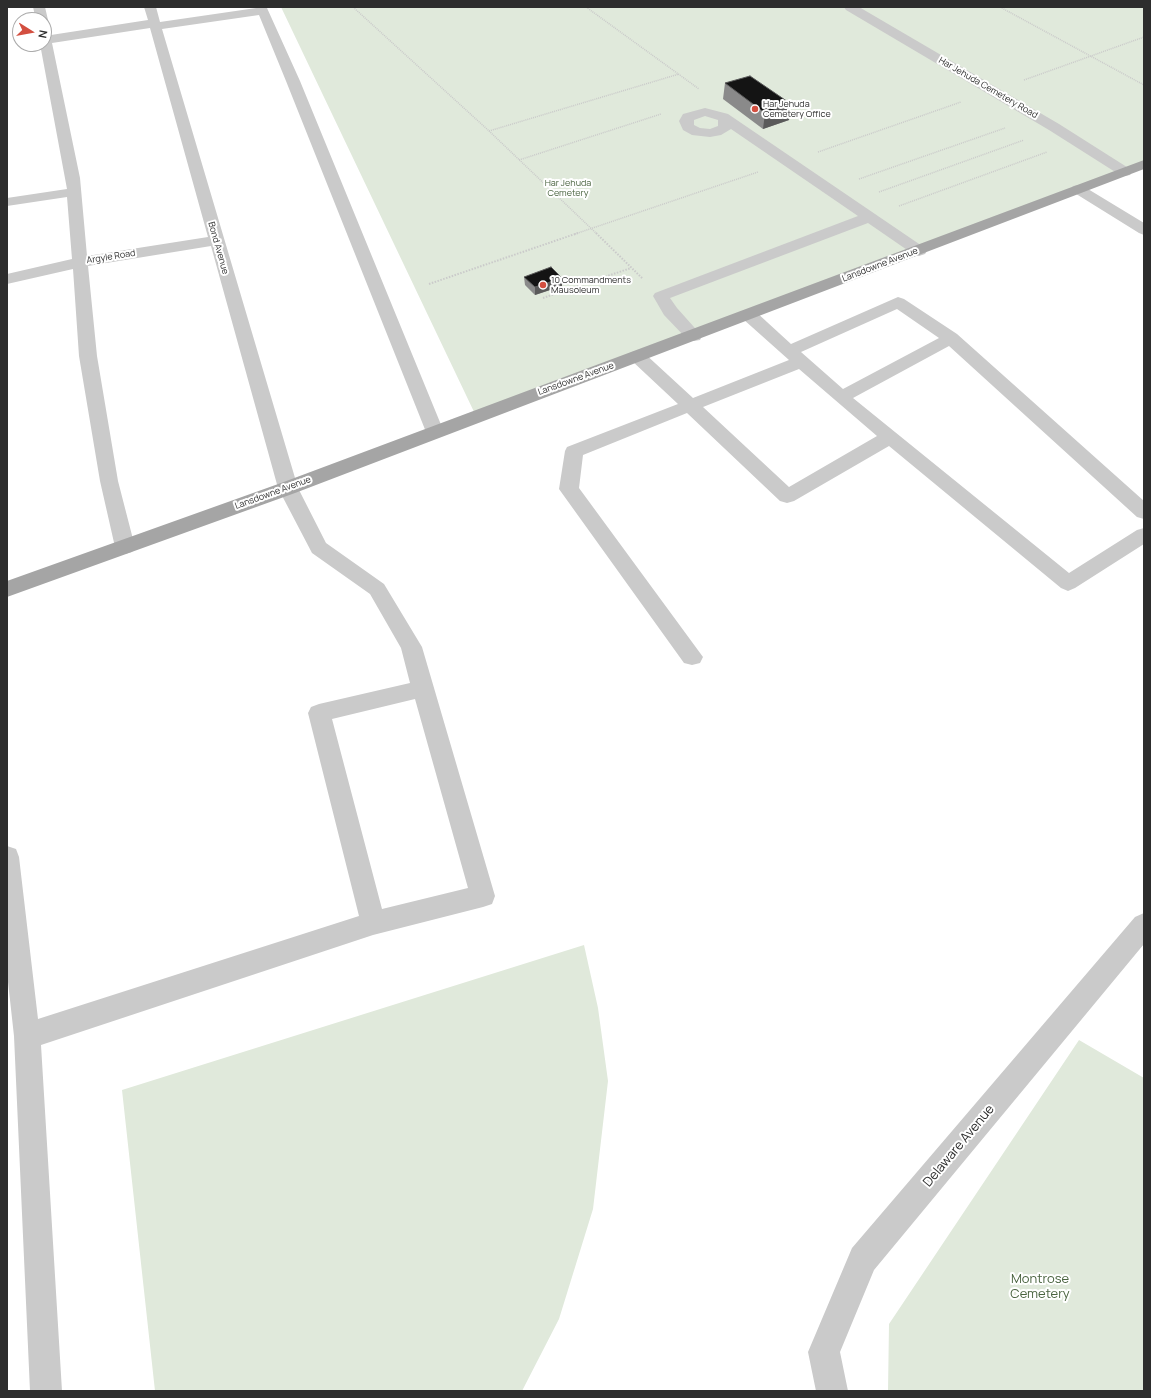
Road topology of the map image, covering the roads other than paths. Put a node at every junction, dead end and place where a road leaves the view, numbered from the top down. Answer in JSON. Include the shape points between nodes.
{"nodes":[{"id":1,"x":150,"y":7,"type":"edge"},
{"id":2,"x":850,"y":7,"type":"edge"},
{"id":3,"x":264,"y":9,"type":"edge"},
{"id":4,"x":155,"y":25,"type":"junction"},
{"id":5,"x":52,"y":35,"type":"edge"},
{"id":6,"x":48,"y":52,"type":"edge"},
{"id":7,"x":723,"y":118,"type":"dead end"},
{"id":8,"x":1144,"y":164,"type":"edge"},
{"id":9,"x":1124,"y":172,"type":"junction"},
{"id":10,"x":1078,"y":190,"type":"junction"},
{"id":11,"x":74,"y":192,"type":"junction"},
{"id":12,"x":7,"y":202,"type":"edge"},
{"id":13,"x":869,"y":217,"type":"junction"},
{"id":14,"x":1144,"y":230,"type":"edge"},
{"id":15,"x":216,"y":240,"type":"junction"},
{"id":16,"x":918,"y":251,"type":"junction"},
{"id":17,"x":81,"y":262,"type":"junction"},
{"id":18,"x":7,"y":279,"type":"edge"},
{"id":19,"x":749,"y":314,"type":"junction"},
{"id":20,"x":694,"y":336,"type":"junction"},
{"id":21,"x":951,"y":338,"type":"junction"},
{"id":22,"x":637,"y":356,"type":"junction"},
{"id":23,"x":795,"y":356,"type":"junction"},
{"id":24,"x":841,"y":397,"type":"junction"},
{"id":25,"x":688,"y":405,"type":"junction"},
{"id":26,"x":434,"y":432,"type":"junction"},
{"id":27,"x":890,"y":437,"type":"junction"},
{"id":28,"x":288,"y":488,"type":"junction"},
{"id":29,"x":1144,"y":512,"type":"edge"},
{"id":30,"x":1144,"y":535,"type":"edge"},
{"id":31,"x":125,"y":547,"type":"junction"},
{"id":32,"x":7,"y":589,"type":"edge"},
{"id":33,"x":692,"y":657,"type":"dead end"},
{"id":34,"x":422,"y":689,"type":"junction"},
{"id":35,"x":7,"y":857,"type":"edge"},
{"id":36,"x":373,"y":923,"type":"junction"},
{"id":37,"x":1144,"y":924,"type":"edge"},
{"id":38,"x":27,"y":1036,"type":"junction"},
{"id":39,"x":46,"y":1391,"type":"edge"},
{"id":40,"x":832,"y":1391,"type":"edge"}],
"edges":[{"from":1,"to":4,"type":"street","name":"Bond Avenue"},
{"from":2,"to":9,"type":"street","name":"Har Jehuda Cemetery Road","via":[[1057,128]]},
{"from":3,"to":4,"type":"street"},
{"from":3,"to":26,"type":"street"},
{"from":4,"to":5,"type":"street"},
{"from":4,"to":15,"type":"street","name":"Bond Avenue"},
{"from":6,"to":11,"type":"street"},
{"from":7,"to":13,"type":"street"},
{"from":8,"to":9,"type":"main road","name":"Lansdowne Avenue"},
{"from":9,"to":10,"type":"main road","name":"Lansdowne Avenue"},
{"from":10,"to":14,"type":"street"},
{"from":10,"to":16,"type":"main road","name":"Lansdowne Avenue"},
{"from":11,"to":12,"type":"street"},
{"from":11,"to":17,"type":"street"},
{"from":13,"to":16,"type":"street"},
{"from":13,"to":20,"type":"street","via":[[661,296]]},
{"from":15,"to":17,"type":"street","name":"Argyle Road"},
{"from":15,"to":28,"type":"street","name":"Bond Avenue"},
{"from":16,"to":19,"type":"main road","name":"Lansdowne Avenue"},
{"from":17,"to":18,"type":"street","name":"Argyle Road"},
{"from":17,"to":31,"type":"street","via":[[88,356],[109,481]]},
{"from":19,"to":20,"type":"main road","name":"Lansdowne Avenue"},
{"from":19,"to":23,"type":"street"},
{"from":20,"to":22,"type":"main road","name":"Lansdowne Avenue"},
{"from":21,"to":23,"type":"street","via":[[898,302]]},
{"from":21,"to":24,"type":"street"},
{"from":21,"to":29,"type":"street"},
{"from":22,"to":25,"type":"street"},
{"from":22,"to":26,"type":"main road","name":"Lansdowne Avenue"},
{"from":23,"to":24,"type":"street"},
{"from":23,"to":25,"type":"street"},
{"from":24,"to":27,"type":"street"},
{"from":25,"to":27,"type":"street","via":[[787,496]]},
{"from":25,"to":33,"type":"street","via":[[574,451],[569,489]]},
{"from":26,"to":28,"type":"main road","name":"Lansdowne Avenue"},
{"from":27,"to":30,"type":"street","via":[[1068,583]]},
{"from":28,"to":31,"type":"main road","name":"Lansdowne Avenue"},
{"from":28,"to":34,"type":"street","name":"Bond Avenue","via":[[320,548],[378,589],[411,647]]},
{"from":31,"to":32,"type":"main road","name":"Lansdowne Avenue"},
{"from":34,"to":36,"type":"street","via":[[319,712]]},
{"from":34,"to":36,"type":"street","name":"Bond Avenue","via":[[483,896]]},
{"from":35,"to":38,"type":"street"},
{"from":36,"to":38,"type":"street"},
{"from":37,"to":40,"type":"street","name":"Delaware Avenue","via":[[863,1260],[824,1352]]},
{"from":38,"to":39,"type":"street"}]}
